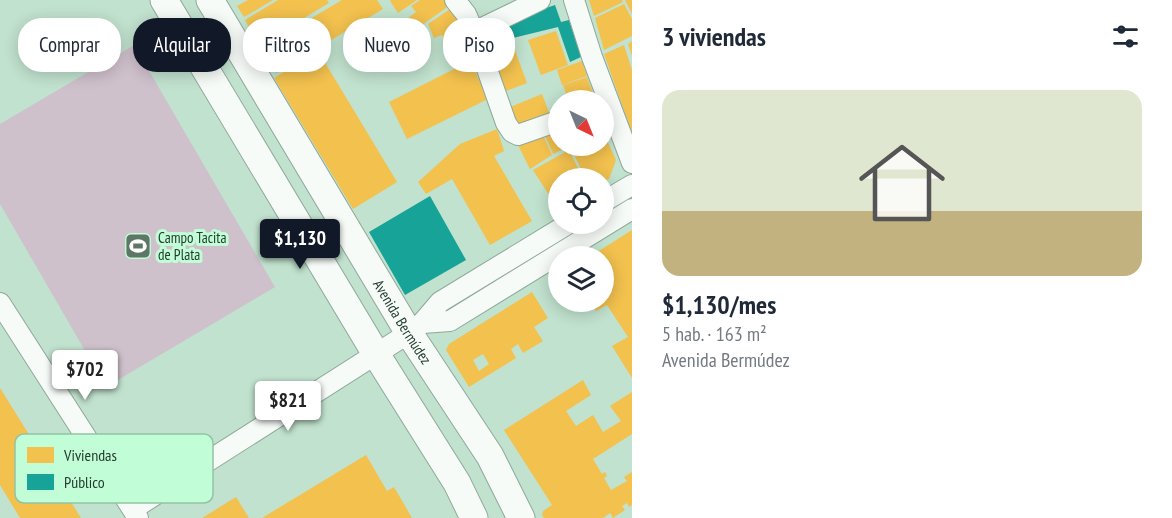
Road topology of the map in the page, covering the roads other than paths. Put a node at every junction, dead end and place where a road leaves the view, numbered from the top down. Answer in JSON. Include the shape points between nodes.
{"nodes":[{"id":1,"x":164,"y":0,"type":"edge"},
{"id":2,"x":210,"y":0,"type":"edge"},
{"id":3,"x":455,"y":0,"type":"edge"},
{"id":4,"x":540,"y":0,"type":"edge"},
{"id":5,"x":574,"y":0,"type":"edge"},
{"id":6,"x":468,"y":18,"type":"edge"},
{"id":7,"x":503,"y":18,"type":"edge"},
{"id":8,"x":488,"y":72,"type":"edge"},
{"id":9,"x":602,"y":90,"type":"edge"},
{"id":10,"x":614,"y":121,"type":"edge"},
{"id":11,"x":548,"y":124,"type":"edge"},
{"id":12,"x":632,"y":163,"type":"edge"},
{"id":13,"x":632,"y":185,"type":"edge"},
{"id":14,"x":614,"y":196,"type":"edge"},
{"id":15,"x":632,"y":209,"type":"edge"},
{"id":16,"x":552,"y":234,"type":"edge"},
{"id":17,"x":0,"y":303,"type":"edge"},
{"id":18,"x":416,"y":328,"type":"junction"},
{"id":19,"x":376,"y":354,"type":"junction"},
{"id":20,"x":85,"y":434,"type":"edge"},
{"id":21,"x":213,"y":462,"type":"edge"},
{"id":22,"x":151,"y":503,"type":"edge"},
{"id":23,"x":136,"y":513,"type":"edge"},
{"id":24,"x":474,"y":518,"type":"edge"},
{"id":25,"x":521,"y":518,"type":"edge"}],
"edges":[{"from":1,"to":19,"type":"street"},
{"from":2,"to":18,"type":"street","name":"Avenida Bermúdez"},
{"from":3,"to":6,"type":"street"},
{"from":4,"to":7,"type":"street"},
{"from":5,"to":9,"type":"street"},
{"from":8,"to":11,"type":"street","via":[[512,132],[518,135]]},
{"from":10,"to":12,"type":"street"},
{"from":13,"to":14,"type":"street"},
{"from":15,"to":18,"type":"street","via":[[450,321]]},
{"from":16,"to":18,"type":"street","via":[[440,302]]},
{"from":17,"to":20,"type":"street"},
{"from":18,"to":19,"type":"street"},
{"from":18,"to":25,"type":"street","name":"Avenida Bermúdez"},
{"from":19,"to":21,"type":"street"},
{"from":19,"to":24,"type":"street","via":[[457,483]]},
{"from":22,"to":23,"type":"street"}]}
